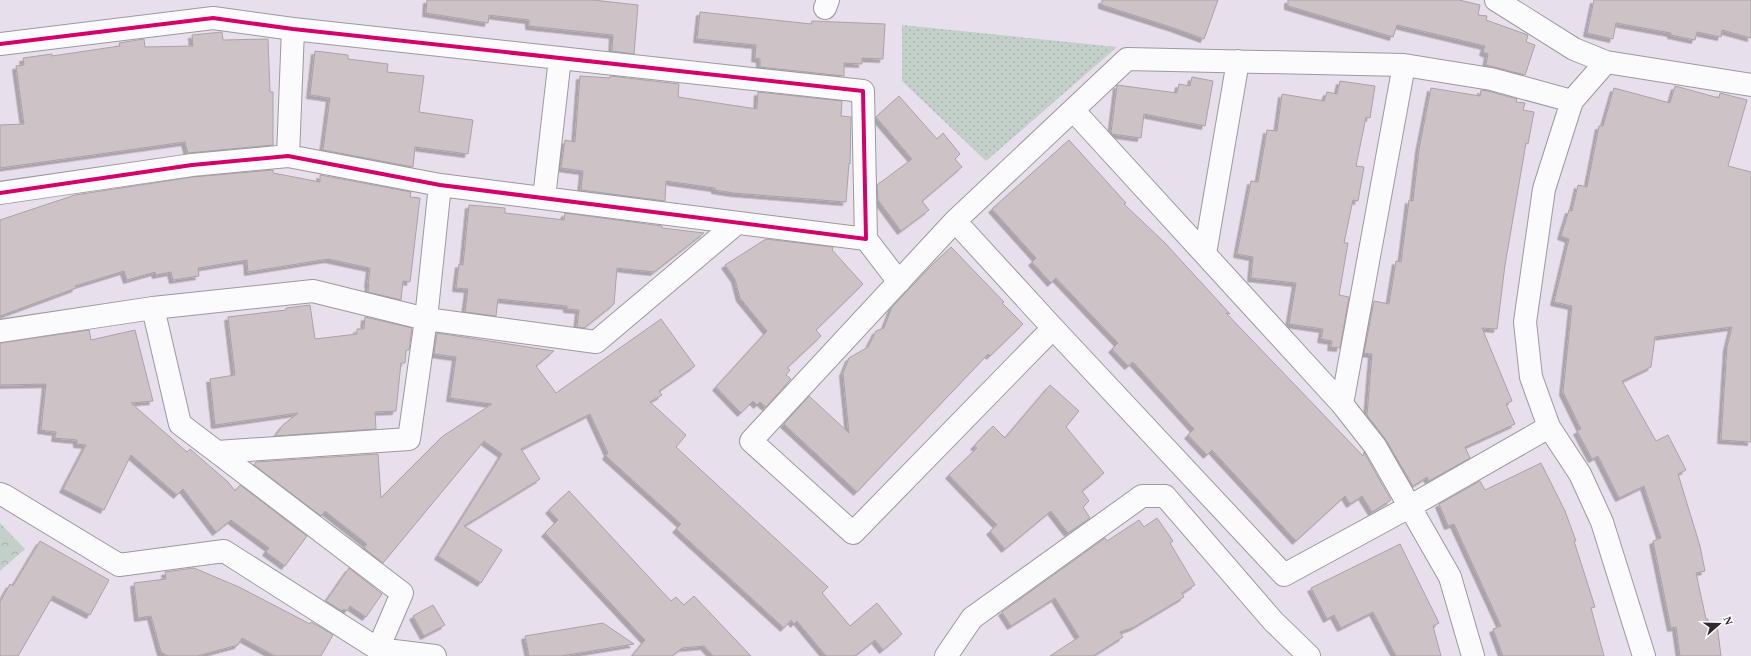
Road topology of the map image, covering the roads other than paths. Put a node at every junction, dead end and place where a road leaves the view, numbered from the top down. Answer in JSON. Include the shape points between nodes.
{"nodes":[{"id":1,"x":1496,"y":0,"type":"edge"},
{"id":2,"x":293,"y":29,"type":"junction"},
{"id":3,"x":0,"y":44,"type":"edge"},
{"id":4,"x":560,"y":58,"type":"junction"},
{"id":5,"x":1238,"y":62,"type":"junction"},
{"id":6,"x":1606,"y":62,"type":"junction"},
{"id":7,"x":1404,"y":65,"type":"junction"},
{"id":8,"x":1751,"y":86,"type":"edge"},
{"id":9,"x":1572,"y":101,"type":"junction"},
{"id":10,"x":1073,"y":110,"type":"junction"},
{"id":11,"x":288,"y":156,"type":"junction"},
{"id":12,"x":440,"y":185,"type":"junction"},
{"id":13,"x":0,"y":193,"type":"edge"},
{"id":14,"x":544,"y":198,"type":"junction"},
{"id":15,"x":955,"y":221,"type":"junction"},
{"id":16,"x":738,"y":223,"type":"junction"},
{"id":17,"x":866,"y":239,"type":"junction"},
{"id":18,"x":1205,"y":254,"type":"junction"},
{"id":19,"x":899,"y":282,"type":"junction"},
{"id":20,"x":153,"y":308,"type":"junction"},
{"id":21,"x":426,"y":319,"type":"junction"},
{"id":22,"x":1053,"y":328,"type":"junction"},
{"id":23,"x":0,"y":331,"type":"edge"},
{"id":24,"x":1342,"y":404,"type":"junction"},
{"id":25,"x":1549,"y":427,"type":"junction"},
{"id":26,"x":217,"y":452,"type":"junction"},
{"id":27,"x":0,"y":494,"type":"edge"},
{"id":28,"x":1409,"y":507,"type":"junction"},
{"id":29,"x":378,"y":649,"type":"junction"},
{"id":30,"x":435,"y":656,"type":"edge"},
{"id":31,"x":946,"y":656,"type":"edge"},
{"id":32,"x":1309,"y":656,"type":"edge"},
{"id":33,"x":1473,"y":656,"type":"edge"},
{"id":34,"x":1644,"y":656,"type":"edge"}],
"edges":[{"from":1,"to":6,"type":"street","via":[[1574,49]]},
{"from":2,"to":3,"type":"street","via":[[213,18]]},
{"from":2,"to":4,"type":"street"},
{"from":2,"to":11,"type":"street"},
{"from":4,"to":14,"type":"street"},
{"from":4,"to":17,"type":"street","via":[[863,91]]},
{"from":5,"to":7,"type":"street"},
{"from":5,"to":10,"type":"street","via":[[1127,59]]},
{"from":5,"to":18,"type":"street"},
{"from":6,"to":8,"type":"street"},
{"from":6,"to":9,"type":"street"},
{"from":7,"to":9,"type":"street","via":[[1491,79]]},
{"from":7,"to":24,"type":"street"},
{"from":9,"to":25,"type":"street","via":[[1544,189],[1525,322],[1531,377]]},
{"from":10,"to":15,"type":"street"},
{"from":10,"to":18,"type":"street"},
{"from":11,"to":12,"type":"street"},
{"from":11,"to":13,"type":"street","via":[[192,165]]},
{"from":12,"to":14,"type":"street"},
{"from":12,"to":21,"type":"street"},
{"from":14,"to":16,"type":"street"},
{"from":15,"to":19,"type":"street"},
{"from":15,"to":22,"type":"street"},
{"from":16,"to":17,"type":"street"},
{"from":16,"to":21,"type":"street","via":[[596,342]]},
{"from":17,"to":19,"type":"street"},
{"from":18,"to":24,"type":"street"},
{"from":19,"to":22,"type":"street","via":[[751,441],[853,533]]},
{"from":20,"to":21,"type":"street","via":[[313,291]]},
{"from":20,"to":23,"type":"street"},
{"from":20,"to":26,"type":"street","via":[[180,424]]},
{"from":21,"to":26,"type":"street","via":[[409,439]]},
{"from":22,"to":28,"type":"street","via":[[1284,575]]},
{"from":24,"to":28,"type":"street","via":[[1375,446]]},
{"from":25,"to":28,"type":"street"},
{"from":25,"to":34,"type":"street","via":[[1580,474],[1602,522]]},
{"from":26,"to":29,"type":"street","via":[[402,593]]},
{"from":27,"to":29,"type":"street","via":[[119,565],[224,552]]},
{"from":28,"to":33,"type":"street","via":[[1450,577]]},
{"from":29,"to":30,"type":"street"},
{"from":31,"to":32,"type":"street","via":[[972,618],[1142,496],[1165,496],[1273,621]]}]}
